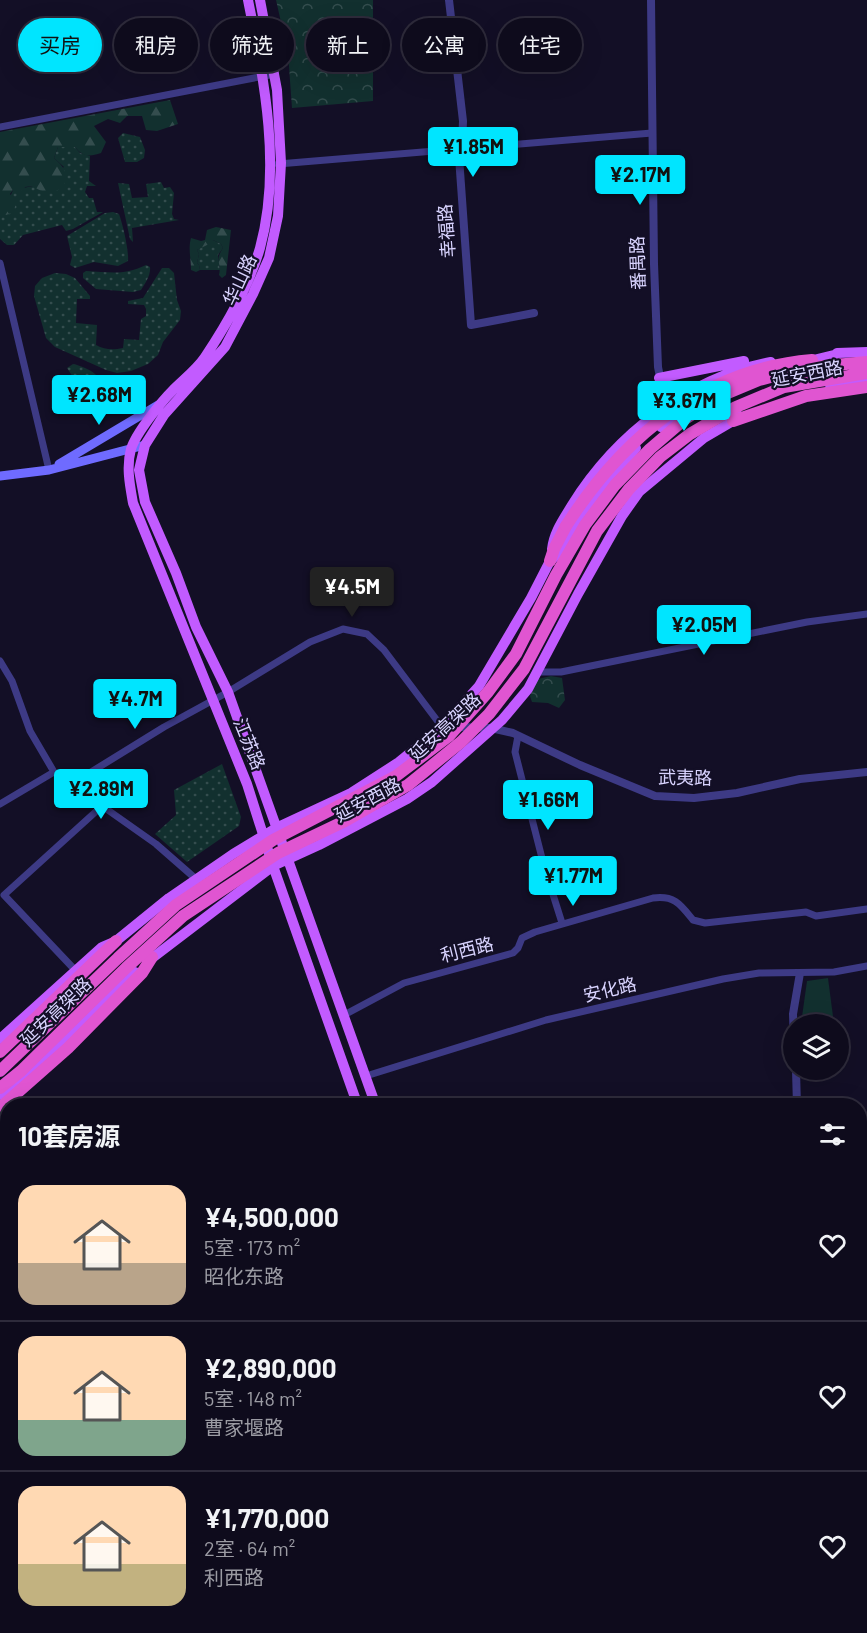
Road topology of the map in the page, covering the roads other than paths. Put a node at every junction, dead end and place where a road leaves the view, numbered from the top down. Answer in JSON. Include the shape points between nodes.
{"nodes":[{"id":1,"x":248,"y":0,"type":"edge"},
{"id":2,"x":260,"y":0,"type":"edge"},
{"id":3,"x":449,"y":0,"type":"edge"},
{"id":4,"x":651,"y":0,"type":"edge"},
{"id":5,"x":269,"y":76,"type":"junction"},
{"id":6,"x":0,"y":128,"type":"edge"},
{"id":7,"x":652,"y":133,"type":"junction"},
{"id":8,"x":460,"y":148,"type":"junction"},
{"id":9,"x":276,"y":164,"type":"junction"},
{"id":10,"x":0,"y":263,"type":"edge"},
{"id":11,"x":534,"y":313,"type":"dead end"},
{"id":12,"x":867,"y":352,"type":"edge"},
{"id":13,"x":783,"y":359,"type":"junction"},
{"id":14,"x":843,"y":359,"type":"junction"},
{"id":15,"x":867,"y":362,"type":"edge"},
{"id":16,"x":867,"y":373,"type":"edge"},
{"id":17,"x":659,"y":378,"type":"junction"},
{"id":18,"x":867,"y":380,"type":"edge"},
{"id":19,"x":867,"y":387,"type":"edge"},
{"id":20,"x":867,"y":392,"type":"edge"},
{"id":21,"x":160,"y":403,"type":"junction"},
{"id":22,"x":673,"y":403,"type":"junction"},
{"id":23,"x":682,"y":412,"type":"junction"},
{"id":24,"x":733,"y":421,"type":"junction"},
{"id":25,"x":704,"y":438,"type":"junction"},
{"id":26,"x":145,"y":445,"type":"junction"},
{"id":27,"x":131,"y":448,"type":"junction"},
{"id":28,"x":49,"y":470,"type":"junction"},
{"id":29,"x":0,"y":476,"type":"edge"},
{"id":30,"x":550,"y":561,"type":"junction"},
{"id":31,"x":867,"y":614,"type":"edge"},
{"id":32,"x":0,"y":661,"type":"edge"},
{"id":33,"x":537,"y":672,"type":"junction"},
{"id":34,"x":228,"y":692,"type":"junction"},
{"id":35,"x":213,"y":699,"type":"junction"},
{"id":36,"x":442,"y":727,"type":"junction"},
{"id":37,"x":491,"y":728,"type":"junction"},
{"id":38,"x":518,"y":736,"type":"junction"},
{"id":39,"x":54,"y":772,"type":"junction"},
{"id":40,"x":867,"y":772,"type":"edge"},
{"id":41,"x":70,"y":785,"type":"junction"},
{"id":42,"x":0,"y":804,"type":"edge"},
{"id":43,"x":102,"y":806,"type":"junction"},
{"id":44,"x":278,"y":827,"type":"junction"},
{"id":45,"x":263,"y":836,"type":"junction"},
{"id":46,"x":288,"y":858,"type":"junction"},
{"id":47,"x":273,"y":866,"type":"junction"},
{"id":48,"x":196,"y":879,"type":"junction"},
{"id":49,"x":867,"y":909,"type":"edge"},
{"id":50,"x":562,"y":923,"type":"junction"},
{"id":51,"x":116,"y":941,"type":"junction"},
{"id":52,"x":152,"y":957,"type":"junction"},
{"id":53,"x":867,"y":966,"type":"edge"},
{"id":54,"x":79,"y":971,"type":"junction"},
{"id":55,"x":800,"y":973,"type":"junction"},
{"id":56,"x":793,"y":1014,"type":"edge"},
{"id":57,"x":344,"y":1015,"type":"junction"},
{"id":58,"x":0,"y":1040,"type":"edge"},
{"id":59,"x":0,"y":1052,"type":"edge"},
{"id":60,"x":0,"y":1060,"type":"edge"},
{"id":61,"x":0,"y":1071,"type":"edge"},
{"id":62,"x":366,"y":1076,"type":"junction"},
{"id":63,"x":796,"y":1080,"type":"edge"},
{"id":64,"x":0,"y":1088,"type":"edge"},
{"id":65,"x":0,"y":1095,"type":"edge"},
{"id":66,"x":11,"y":1098,"type":"edge"},
{"id":67,"x":355,"y":1098,"type":"edge"},
{"id":68,"x":373,"y":1098,"type":"edge"},
{"id":69,"x":797,"y":1098,"type":"edge"}],
"edges":[{"from":1,"to":5,"type":"main road","name":"华山路"},
{"from":2,"to":5,"type":"main road","name":"华山路"},
{"from":3,"to":8,"type":"street","name":"幸福路","via":[[461,99]]},
{"from":4,"to":7,"type":"street","name":"番禺路"},
{"from":5,"to":6,"type":"street"},
{"from":5,"to":9,"type":"main road","name":"华山路"},
{"from":7,"to":8,"type":"street"},
{"from":7,"to":17,"type":"street","name":"番禺路"},
{"from":8,"to":9,"type":"street"},
{"from":8,"to":11,"type":"street","name":"幸福路","via":[[471,325]]},
{"from":9,"to":21,"type":"main road","name":"华山路","via":[[260,249],[244,289],[204,359]]},
{"from":9,"to":26,"type":"main road","name":"华山路","via":[[276,226],[269,258],[253,294],[225,347],[164,416]]},
{"from":10,"to":28,"type":"street"},
{"from":12,"to":14,"type":"main road","name":"延安西路"},
{"from":13,"to":14,"type":"main road","name":"延安西路"},
{"from":13,"to":17,"type":"main road","via":[[749,360]]},
{"from":13,"to":22,"type":"main road","name":"延安西路","via":[[742,367]]},
{"from":14,"to":15,"type":"highway","name":"延安高架路","bridge":true},
{"from":14,"to":23,"type":"main road","name":"延安西路","via":[[779,367],[724,387]]},
{"from":14,"to":30,"type":"highway","bridge":true,"via":[[788,362],[751,371],[706,389],[664,417],[614,462],[584,498]]},
{"from":14,"to":61,"type":"highway","name":"延安高架路","bridge":true,"via":[[759,380],[723,395],[650,449],[615,485],[585,525],[516,654],[449,736],[396,776],[273,840],[176,905]]},
{"from":16,"to":64,"type":"highway","name":"延安高架路","bridge":true,"via":[[784,387],[736,407],[660,457],[597,531],[524,669],[461,742],[408,785],[278,853],[183,916]]},
{"from":17,"to":22,"type":"street","name":"番禺路"},
{"from":18,"to":24,"type":"main road","name":"延安西路","via":[[785,392],[744,408]]},
{"from":19,"to":24,"type":"highway","via":[[806,396]]},
{"from":20,"to":24,"type":"main road","via":[[808,400]]},
{"from":21,"to":27,"type":"main road","name":"江苏路"},
{"from":21,"to":28,"type":"main road","name":"华山路"},
{"from":22,"to":23,"type":"street","name":"番禺路"},
{"from":22,"to":30,"type":"main road","name":"延安西路","via":[[639,427],[583,487],[554,534]]},
{"from":23,"to":25,"type":"street","name":"番禺路"},
{"from":23,"to":30,"type":"main road","name":"延安西路","via":[[639,444]]},
{"from":24,"to":25,"type":"main road","name":"延安西路"},
{"from":25,"to":33,"type":"main road","name":"延安西路","via":[[639,492]]},
{"from":26,"to":27,"type":"main road","name":"华山路"},
{"from":26,"to":34,"type":"main road","name":"江苏路","via":[[139,470],[145,502],[196,627]]},
{"from":27,"to":28,"type":"main road","name":"华山路"},
{"from":27,"to":35,"type":"main road","name":"江苏路","via":[[128,478],[133,503]]},
{"from":28,"to":29,"type":"main road","name":"华山路"},
{"from":30,"to":36,"type":"main road","name":"延安西路","via":[[479,686]]},
{"from":31,"to":33,"type":"street","via":[[807,622],[561,672]]},
{"from":32,"to":39,"type":"street","via":[[12,681],[30,730]]},
{"from":33,"to":37,"type":"main road","name":"延安西路","via":[[528,690]]},
{"from":34,"to":35,"type":"street"},
{"from":34,"to":36,"type":"street","via":[[309,642],[343,630],[367,634],[384,650]]},
{"from":34,"to":44,"type":"main road","name":"江苏路"},
{"from":35,"to":41,"type":"street"},
{"from":35,"to":45,"type":"main road","name":"江苏路"},
{"from":36,"to":37,"type":"street","name":"武夷路"},
{"from":36,"to":44,"type":"main road","name":"延安西路","via":[[399,762],[351,793]]},
{"from":37,"to":38,"type":"street","name":"武夷路"},
{"from":37,"to":46,"type":"main road","name":"延安西路","via":[[432,782],[407,799]]},
{"from":38,"to":40,"type":"street","name":"武夷路","via":[[655,796],[694,798],[800,779]]},
{"from":38,"to":50,"type":"street","via":[[515,752]]},
{"from":39,"to":41,"type":"street"},
{"from":39,"to":42,"type":"street"},
{"from":41,"to":43,"type":"street"},
{"from":43,"to":48,"type":"street"},
{"from":43,"to":54,"type":"street","via":[[4,895]]},
{"from":44,"to":45,"type":"main road","name":"延安西路"},
{"from":44,"to":46,"type":"main road","name":"江苏路"},
{"from":45,"to":47,"type":"main road","name":"江苏路"},
{"from":45,"to":48,"type":"main road","name":"延安西路"},
{"from":46,"to":47,"type":"main road","name":"延安西路"},
{"from":46,"to":57,"type":"main road","name":"江苏路"},
{"from":47,"to":52,"type":"main road","name":"延安西路"},
{"from":47,"to":67,"type":"main road","name":"江苏路"},
{"from":48,"to":51,"type":"main road","name":"延安西路"},
{"from":49,"to":50,"type":"street","name":"利西路","via":[[700,922],[693,920],[678,901],[658,897]]},
{"from":50,"to":57,"type":"street","name":"利西路","via":[[526,935],[510,955],[404,983]]},
{"from":51,"to":54,"type":"highway"},
{"from":51,"to":60,"type":"main road","name":"延安西路","via":[[106,957]]},
{"from":52,"to":65,"type":"main road","name":"延安西路","via":[[40,1064]]},
{"from":52,"to":66,"type":"highway","via":[[135,980],[68,1048]]},
{"from":53,"to":55,"type":"street","name":"安化路"},
{"from":54,"to":58,"type":"main road"},
{"from":54,"to":59,"type":"highway"},
{"from":55,"to":56,"type":"street"},
{"from":55,"to":62,"type":"street","name":"安化路","via":[[759,973],[723,979],[546,1020]]},
{"from":57,"to":62,"type":"main road","name":"江苏路"},
{"from":62,"to":68,"type":"main road","name":"江苏路"},
{"from":63,"to":69,"type":"street"}]}
